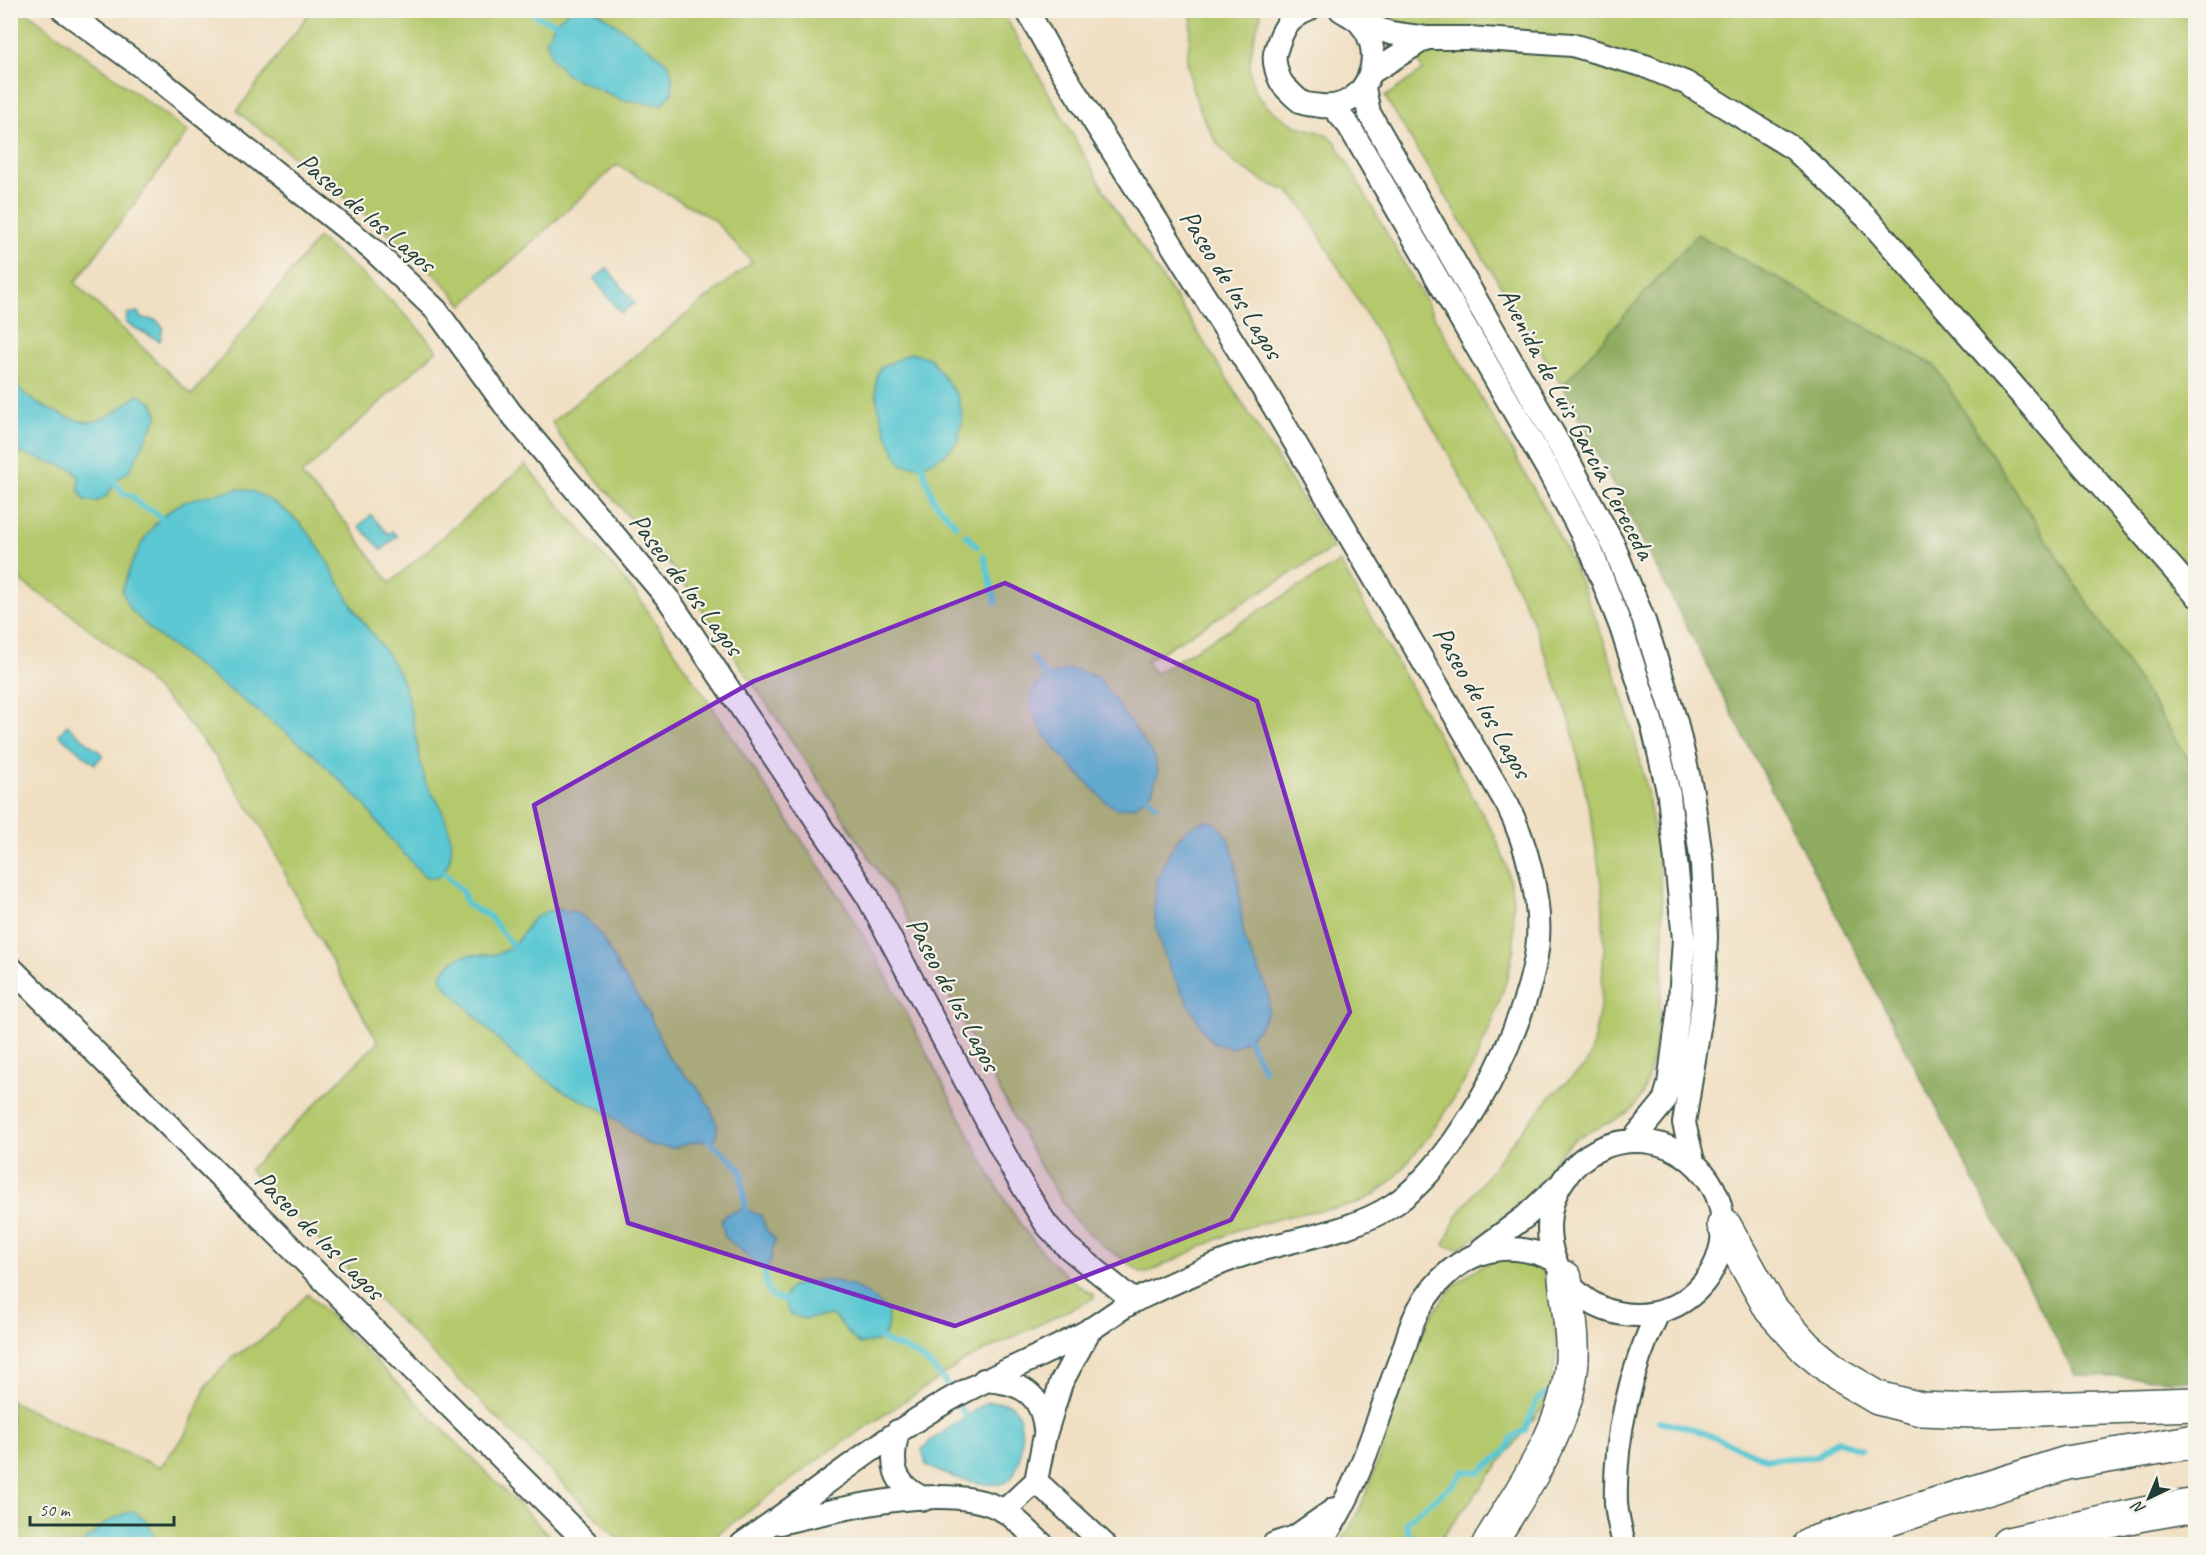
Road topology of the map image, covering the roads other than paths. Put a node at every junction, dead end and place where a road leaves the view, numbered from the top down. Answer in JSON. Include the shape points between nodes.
{"nodes":[{"id":1,"x":63,"y":10,"type":"edge"},
{"id":2,"x":1027,"y":10,"type":"edge"},
{"id":3,"x":1308,"y":10,"type":"edge"},
{"id":4,"x":1350,"y":16,"type":"edge"},
{"id":5,"x":1280,"y":20,"type":"edge"},
{"id":6,"x":1426,"y":38,"type":"junction"},
{"id":7,"x":1368,"y":80,"type":"junction"},
{"id":8,"x":1333,"y":107,"type":"junction"},
{"id":9,"x":2196,"y":595,"type":"edge"},
{"id":10,"x":10,"y":967,"type":"edge"},
{"id":11,"x":1632,"y":1140,"type":"junction"},
{"id":12,"x":1693,"y":1161,"type":"junction"},
{"id":13,"x":1561,"y":1183,"type":"junction"},
{"id":14,"x":1724,"y":1225,"type":"junction"},
{"id":15,"x":1475,"y":1254,"type":"junction"},
{"id":16,"x":1560,"y":1269,"type":"junction"},
{"id":17,"x":1134,"y":1301,"type":"junction"},
{"id":18,"x":1658,"y":1313,"type":"junction"},
{"id":19,"x":1090,"y":1329,"type":"junction"},
{"id":20,"x":984,"y":1380,"type":"junction"},
{"id":21,"x":2196,"y":1404,"type":"edge"},
{"id":22,"x":898,"y":1431,"type":"junction"},
{"id":23,"x":1045,"y":1435,"type":"junction"},
{"id":24,"x":2196,"y":1441,"type":"edge"},
{"id":25,"x":1036,"y":1481,"type":"junction"},
{"id":26,"x":925,"y":1499,"type":"junction"},
{"id":27,"x":1346,"y":1501,"type":"junction"},
{"id":28,"x":2196,"y":1505,"type":"edge"},
{"id":29,"x":1004,"y":1511,"type":"junction"},
{"id":30,"x":769,"y":1525,"type":"junction"},
{"id":31,"x":588,"y":1545,"type":"edge"},
{"id":32,"x":742,"y":1545,"type":"edge"},
{"id":33,"x":1041,"y":1545,"type":"edge"},
{"id":34,"x":1104,"y":1545,"type":"edge"},
{"id":35,"x":1274,"y":1545,"type":"edge"},
{"id":36,"x":1319,"y":1545,"type":"edge"},
{"id":37,"x":1489,"y":1545,"type":"edge"},
{"id":38,"x":1624,"y":1545,"type":"edge"},
{"id":39,"x":1810,"y":1545,"type":"edge"},
{"id":40,"x":2008,"y":1545,"type":"edge"}],
"edges":[{"from":1,"to":17,"type":"street","name":"Paseo de los Lagos","via":[[153,75],[374,250],[436,310],[510,412],[669,600],[868,897],[1013,1170],[1046,1224],[1066,1246]]},
{"from":2,"to":17,"type":"street","name":"Paseo de los Lagos","via":[[1270,400],[1508,806],[1531,869],[1539,934],[1532,972],[1498,1067],[1451,1145],[1407,1195],[1355,1223],[1248,1253]]},
{"from":3,"to":5,"type":"street"},
{"from":4,"to":6,"type":"street","via":[[1389,33]]},
{"from":4,"to":7,"type":"street","name":"Avenida de Luis García Cereceda","via":[[1373,45]]},
{"from":5,"to":8,"type":"street","via":[[1274,57],[1282,85],[1304,104]]},
{"from":6,"to":7,"type":"street"},
{"from":6,"to":9,"type":"street","via":[[1572,45],[1645,66],[1686,83],[1794,149],[1867,218]]},
{"from":7,"to":8,"type":"street","via":[[1350,100]]},
{"from":7,"to":12,"type":"street","name":"Avenida de Luis García Cereceda","via":[[1369,113],[1569,460],[1613,544],[1644,621],[1676,722],[1694,802],[1706,937],[1703,1002],[1684,1123]]},
{"from":8,"to":11,"type":"street","name":"Avenida de Luis García Cereceda","via":[[1366,155],[1592,553],[1653,726],[1669,795],[1684,939],[1669,1084],[1664,1102]]},
{"from":10,"to":31,"type":"street","name":"Paseo de los Lagos"},
{"from":11,"to":12,"type":"street","via":[[1675,1149]]},
{"from":11,"to":13,"type":"street","via":[[1584,1157]]},
{"from":12,"to":14,"type":"street","via":[[1709,1179],[1720,1201]]},
{"from":13,"to":15,"type":"street","via":[[1526,1216]]},
{"from":13,"to":16,"type":"street","via":[[1554,1197],[1549,1229]]},
{"from":14,"to":18,"type":"street","via":[[1722,1248],[1713,1271],[1699,1290]]},
{"from":14,"to":21,"type":"highway","via":[[1778,1317],[1806,1348],[1839,1375],[1878,1398],[1921,1409],[1974,1411]]},
{"from":15,"to":16,"type":"street","via":[[1498,1247],[1537,1251]]},
{"from":15,"to":27,"type":"street","via":[[1449,1272],[1420,1307]]},
{"from":16,"to":18,"type":"street","via":[[1583,1297],[1606,1310],[1632,1315]]},
{"from":16,"to":37,"type":"highway","via":[[1572,1368],[1566,1398],[1539,1459]]},
{"from":17,"to":19,"type":"street","name":"Paseo de los Lagos"},
{"from":18,"to":38,"type":"street","via":[[1636,1363],[1618,1462],[1616,1505]]},
{"from":19,"to":20,"type":"street","name":"Paseo de los Lagos"},
{"from":19,"to":23,"type":"street","name":"Paseo de los Lagos","via":[[1061,1383]]},
{"from":20,"to":22,"type":"street","name":"Paseo de los Lagos"},
{"from":20,"to":23,"type":"street","name":"Paseo de los Lagos","via":[[1003,1381],[1032,1395],[1044,1416]]},
{"from":22,"to":26,"type":"street","via":[[893,1466],[912,1494]]},
{"from":22,"to":30,"type":"street","name":"Paseo de los Lagos"},
{"from":23,"to":25,"type":"street","name":"Paseo de los Lagos"},
{"from":24,"to":39,"type":"highway","via":[[2067,1463]]},
{"from":25,"to":29,"type":"street"},
{"from":25,"to":34,"type":"street"},
{"from":26,"to":29,"type":"street","name":"Paseo de los Lagos","via":[[960,1498]]},
{"from":26,"to":30,"type":"street","name":"Paseo de los Lagos","via":[[854,1506]]},
{"from":27,"to":35,"type":"street","via":[[1316,1525]]},
{"from":27,"to":36,"type":"street"},
{"from":28,"to":40,"type":"highway"},
{"from":29,"to":33,"type":"street","name":"Paseo de los Lagos"},
{"from":30,"to":32,"type":"street","name":"Paseo de los Lagos"}]}
